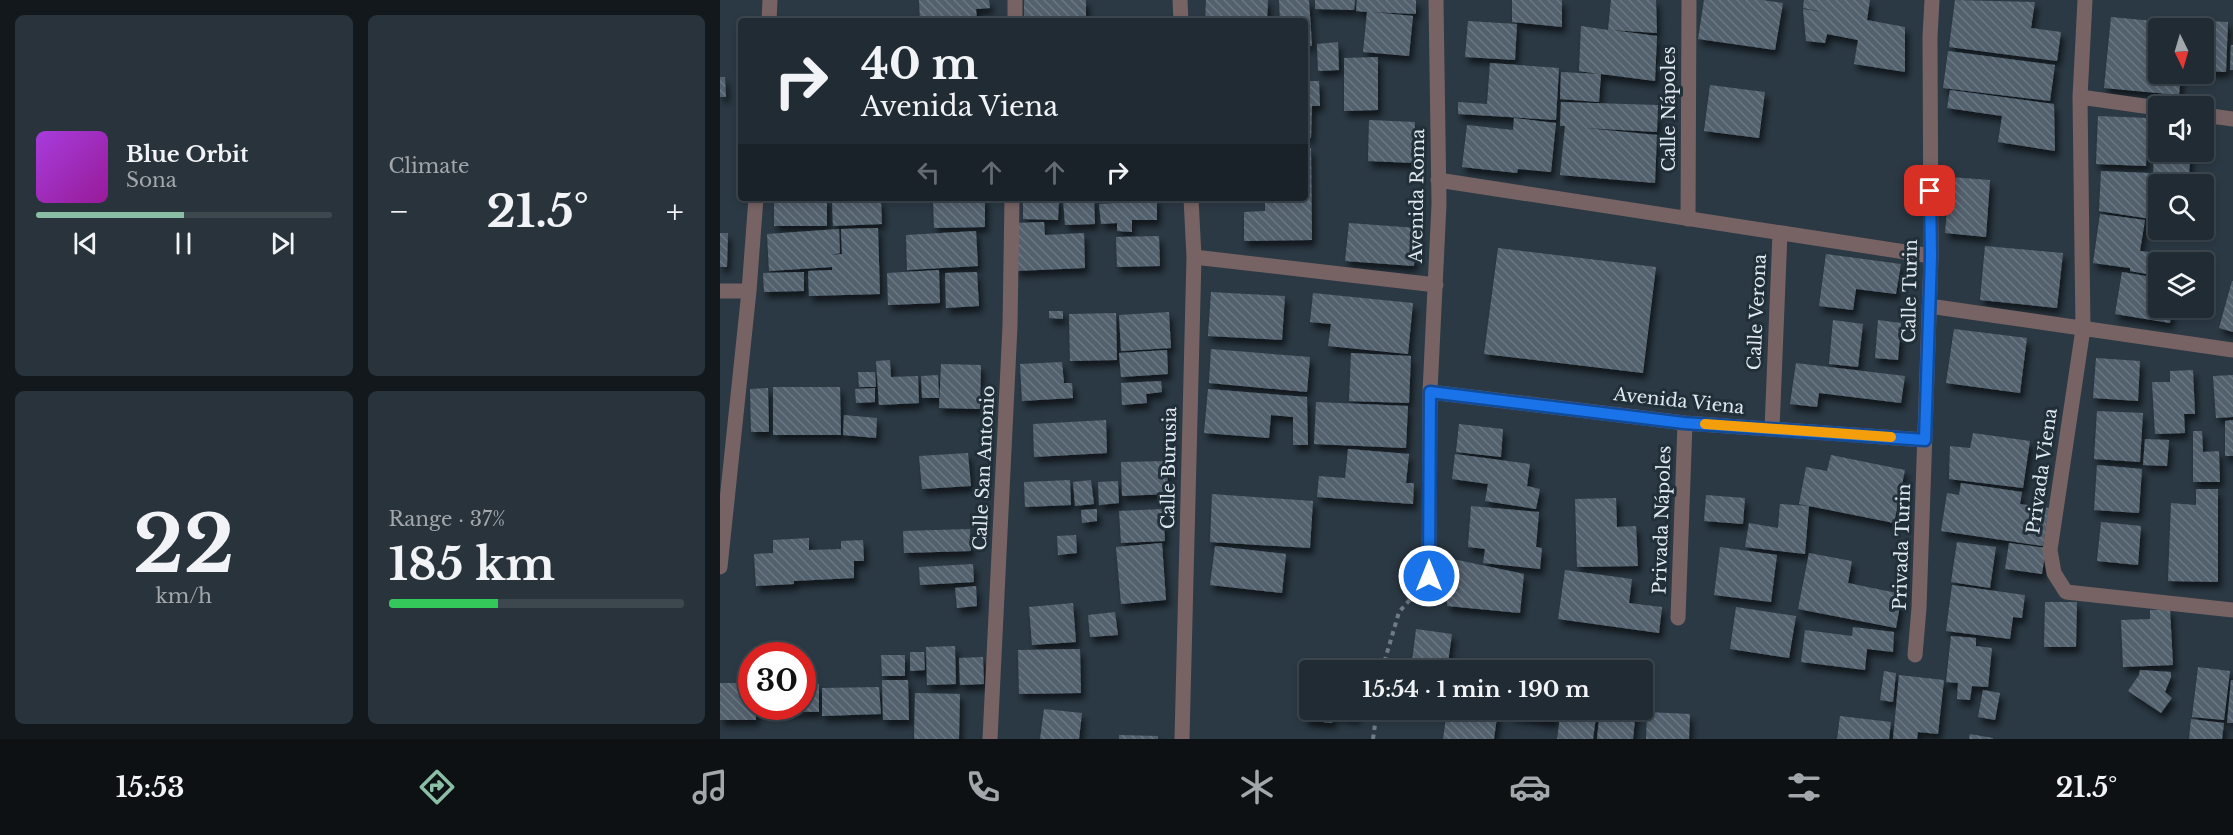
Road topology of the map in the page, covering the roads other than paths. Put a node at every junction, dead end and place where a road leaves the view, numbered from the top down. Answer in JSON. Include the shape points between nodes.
{"nodes":[{"id":1,"x":770,"y":0,"type":"edge"},
{"id":2,"x":1015,"y":0,"type":"edge"},
{"id":3,"x":1180,"y":0,"type":"edge"},
{"id":4,"x":1436,"y":0,"type":"edge"},
{"id":5,"x":1689,"y":0,"type":"edge"},
{"id":6,"x":1932,"y":0,"type":"edge"},
{"id":7,"x":2085,"y":0,"type":"edge"},
{"id":8,"x":769,"y":18,"type":"edge"},
{"id":9,"x":1015,"y":18,"type":"edge"},
{"id":10,"x":1181,"y":18,"type":"edge"},
{"id":11,"x":2080,"y":97,"type":"junction"},
{"id":12,"x":2148,"y":107,"type":"edge"},
{"id":13,"x":2214,"y":116,"type":"edge"},
{"id":14,"x":2233,"y":119,"type":"edge"},
{"id":15,"x":1438,"y":180,"type":"junction"},
{"id":16,"x":756,"y":201,"type":"edge"},
{"id":17,"x":1012,"y":201,"type":"edge"},
{"id":18,"x":1191,"y":201,"type":"edge"},
{"id":19,"x":1688,"y":219,"type":"junction"},
{"id":20,"x":1780,"y":233,"type":"junction"},
{"id":21,"x":1931,"y":256,"type":"junction"},
{"id":22,"x":1194,"y":257,"type":"junction"},
{"id":23,"x":1436,"y":285,"type":"junction"},
{"id":24,"x":720,"y":291,"type":"edge"},
{"id":25,"x":749,"y":291,"type":"junction"},
{"id":26,"x":1929,"y":306,"type":"junction"},
{"id":27,"x":2082,"y":329,"type":"junction"},
{"id":28,"x":2233,"y":350,"type":"edge"},
{"id":29,"x":1430,"y":392,"type":"junction"},
{"id":30,"x":1684,"y":423,"type":"junction"},
{"id":31,"x":1772,"y":429,"type":"junction"},
{"id":32,"x":1925,"y":440,"type":"junction"},
{"id":33,"x":720,"y":567,"type":"edge"},
{"id":34,"x":1429,"y":576,"type":"road end"},
{"id":35,"x":2233,"y":610,"type":"edge"},
{"id":36,"x":1678,"y":618,"type":"dead end"},
{"id":37,"x":1915,"y":655,"type":"dead end"},
{"id":38,"x":990,"y":739,"type":"edge"},
{"id":39,"x":1182,"y":739,"type":"edge"}],
"edges":[{"from":1,"to":8,"type":"street"},
{"from":2,"to":9,"type":"street"},
{"from":3,"to":10,"type":"street"},
{"from":4,"to":15,"type":"street","name":"Avenida Roma"},
{"from":5,"to":19,"type":"street","name":"Calle Nápoles"},
{"from":6,"to":21,"type":"street","name":"Calle Turin"},
{"from":7,"to":11,"type":"street"},
{"from":11,"to":12,"type":"street"},
{"from":11,"to":27,"type":"street"},
{"from":13,"to":14,"type":"street"},
{"from":15,"to":19,"type":"street"},
{"from":15,"to":23,"type":"street","name":"Avenida Roma"},
{"from":16,"to":25,"type":"street"},
{"from":17,"to":38,"type":"street","name":"Calle San Antonio","via":[[1010,326]]},
{"from":18,"to":22,"type":"street","name":"Calle Burusia"},
{"from":19,"to":20,"type":"street"},
{"from":20,"to":21,"type":"street"},
{"from":20,"to":31,"type":"street","name":"Calle Verona"},
{"from":21,"to":26,"type":"street","name":"Calle Turin"},
{"from":22,"to":23,"type":"street"},
{"from":22,"to":39,"type":"street","name":"Calle Burusia"},
{"from":23,"to":29,"type":"street","name":"Avenida Roma"},
{"from":24,"to":25,"type":"street"},
{"from":25,"to":33,"type":"street"},
{"from":26,"to":27,"type":"street"},
{"from":26,"to":32,"type":"street","name":"Calle Turin"},
{"from":27,"to":28,"type":"street"},
{"from":27,"to":35,"type":"street","name":"Privada Viena","via":[[2050,550],[2054,573],[2066,592]]},
{"from":29,"to":30,"type":"street","name":"Avenida Viena"},
{"from":29,"to":34,"type":"street","name":"Avenida Roma"},
{"from":30,"to":31,"type":"street","name":"Avenida Viena"},
{"from":30,"to":36,"type":"street","name":"Privada Nápoles"},
{"from":31,"to":32,"type":"street","name":"Avenida Viena"},
{"from":32,"to":37,"type":"street","name":"Privada Turin"}]}
